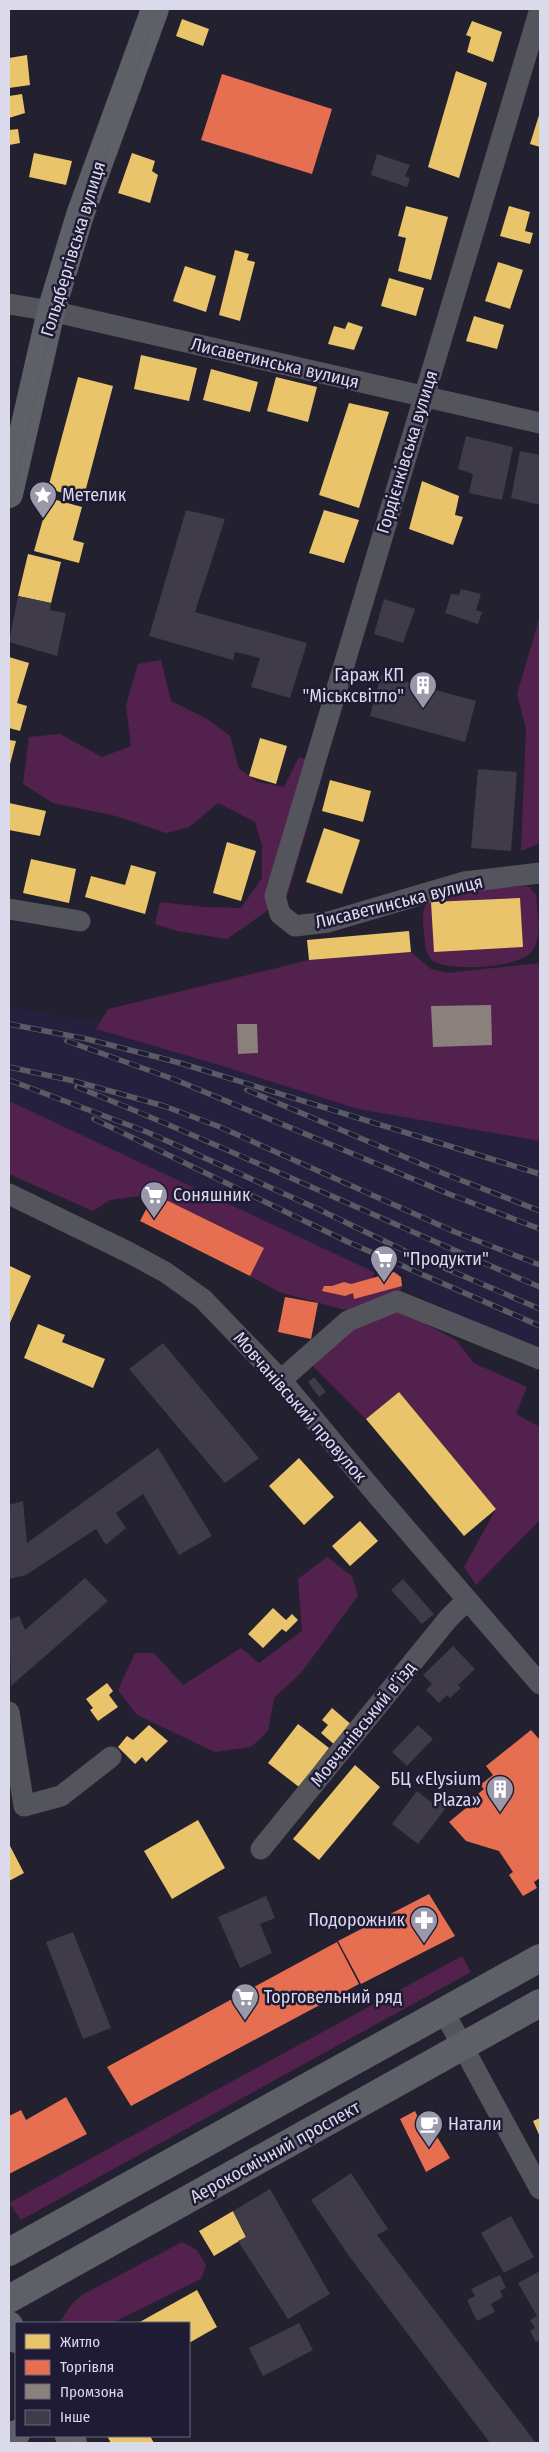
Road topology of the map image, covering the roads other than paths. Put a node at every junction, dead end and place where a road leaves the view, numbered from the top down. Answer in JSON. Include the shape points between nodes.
{"nodes":[{"id":1,"x":154,"y":9,"type":"edge"},
{"id":2,"x":540,"y":9,"type":"edge"},
{"id":3,"x":9,"y":304,"type":"edge"},
{"id":4,"x":51,"y":311,"type":"junction"},
{"id":5,"x":423,"y":397,"type":"junction"},
{"id":6,"x":540,"y":423,"type":"edge"},
{"id":7,"x":9,"y":494,"type":"edge"},
{"id":8,"x":540,"y":873,"type":"edge"},
{"id":9,"x":275,"y":896,"type":"joint"},
{"id":10,"x":9,"y":909,"type":"edge"},
{"id":11,"x":80,"y":921,"type":"dead end"},
{"id":12,"x":9,"y":1194,"type":"edge"},
{"id":13,"x":540,"y":1359,"type":"edge"},
{"id":14,"x":281,"y":1380,"type":"junction"},
{"id":15,"x":467,"y":1600,"type":"junction"},
{"id":16,"x":540,"y":1684,"type":"edge"},
{"id":17,"x":9,"y":1712,"type":"edge"},
{"id":18,"x":111,"y":1757,"type":"dead end"},
{"id":19,"x":261,"y":1849,"type":"dead end"},
{"id":20,"x":540,"y":1958,"type":"edge"},
{"id":21,"x":540,"y":2003,"type":"edge"},
{"id":22,"x":444,"y":2012,"type":"junction"},
{"id":23,"x":464,"y":2047,"type":"junction"},
{"id":24,"x":540,"y":2189,"type":"edge"},
{"id":25,"x":9,"y":2252,"type":"edge"},
{"id":26,"x":9,"y":2299,"type":"edge"},
{"id":27,"x":9,"y":2325,"type":"edge"},
{"id":28,"x":15,"y":2337,"type":"edge"}],
"edges":[{"from":1,"to":4,"type":"main road","name":"Гольдбергівська вулиця","via":[[80,215]]},
{"from":2,"to":5,"type":"street","name":"Гордієнківська вулиця"},
{"from":3,"to":4,"type":"street","name":"Лисаветинська вулиця"},
{"from":4,"to":5,"type":"street","name":"Лисаветинська вулиця"},
{"from":4,"to":7,"type":"main road","name":"Гольдбергівська вулиця"},
{"from":5,"to":6,"type":"street","name":"Лисаветинська вулиця"},
{"from":5,"to":9,"type":"street","name":"Гордієнківська вулиця"},
{"from":8,"to":9,"type":"street","name":"Лисаветинська вулиця","via":[[464,882],[328,922],[294,926],[280,914]]},
{"from":10,"to":11,"type":"street"},
{"from":12,"to":14,"type":"street","name":"Мовчанівський провулок","via":[[128,1252],[186,1286],[221,1316]]},
{"from":13,"to":14,"type":"street","via":[[397,1301],[348,1320]]},
{"from":14,"to":15,"type":"street","name":"Мовчанівський провулок"},
{"from":15,"to":16,"type":"street","name":"Мовчанівський провулок"},
{"from":15,"to":19,"type":"street","name":"Мовчанівський в’їзд","via":[[448,1619]]},
{"from":17,"to":18,"type":"street","via":[[24,1806],[61,1796]]},
{"from":20,"to":22,"type":"main road"},
{"from":21,"to":23,"type":"main road","name":"Аерокосмічний проспект"},
{"from":22,"to":23,"type":"street"},
{"from":22,"to":25,"type":"main road"},
{"from":23,"to":24,"type":"street"},
{"from":23,"to":26,"type":"main road","name":"Аерокосмічний проспект"},
{"from":27,"to":28,"type":"main road"}]}
